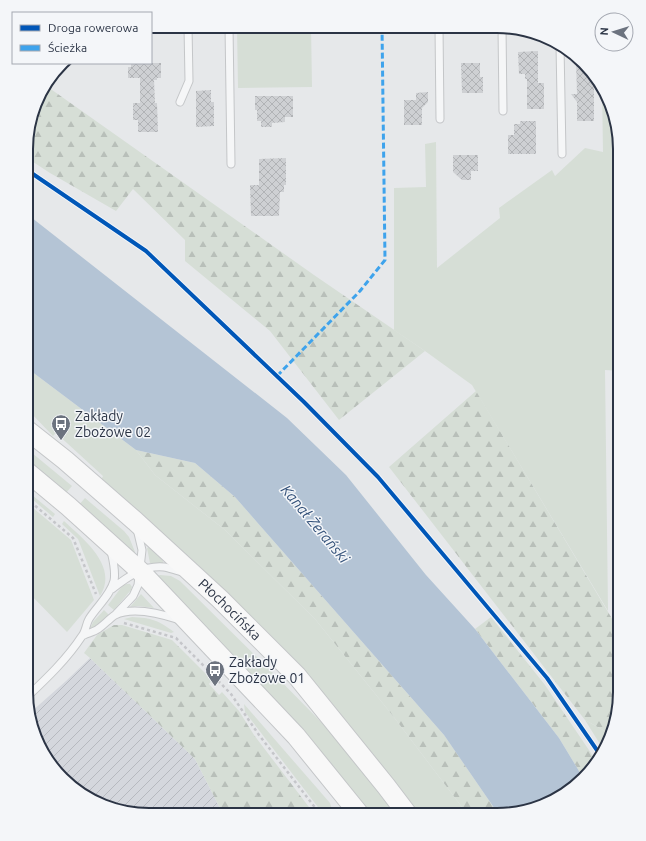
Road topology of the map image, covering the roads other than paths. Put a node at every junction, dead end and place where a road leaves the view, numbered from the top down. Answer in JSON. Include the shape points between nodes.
{"nodes":[{"id":1,"x":188,"y":33,"type":"edge"},
{"id":2,"x":230,"y":33,"type":"edge"},
{"id":3,"x":439,"y":33,"type":"edge"},
{"id":4,"x":502,"y":33,"type":"edge"},
{"id":5,"x":560,"y":52,"type":"edge"},
{"id":6,"x":180,"y":102,"type":"dead end"},
{"id":7,"x":503,"y":111,"type":"dead end"},
{"id":8,"x":440,"y":119,"type":"dead end"},
{"id":9,"x":562,"y":154,"type":"dead end"},
{"id":10,"x":231,"y":164,"type":"dead end"},
{"id":11,"x":33,"y":435,"type":"edge"},
{"id":12,"x":33,"y":477,"type":"edge"},
{"id":13,"x":135,"y":521,"type":"junction"},
{"id":14,"x":108,"y":542,"type":"junction"},
{"id":15,"x":140,"y":571,"type":"junction"},
{"id":16,"x":194,"y":576,"type":"junction"},
{"id":17,"x":112,"y":589,"type":"junction"},
{"id":18,"x":114,"y":616,"type":"junction"},
{"id":19,"x":192,"y":624,"type":"junction"},
{"id":20,"x":84,"y":635,"type":"junction"},
{"id":21,"x":33,"y":692,"type":"edge"},
{"id":22,"x":354,"y":808,"type":"edge"},
{"id":23,"x":403,"y":808,"type":"edge"}],
"edges":[{"from":1,"to":6,"type":"lane","via":[[189,81]]},
{"from":2,"to":10,"type":"lane"},
{"from":3,"to":8,"type":"lane"},
{"from":4,"to":7,"type":"lane"},
{"from":5,"to":9,"type":"lane"},
{"from":11,"to":13,"type":"main road","name":"Płochocińska"},
{"from":12,"to":14,"type":"main road"},
{"from":13,"to":15,"type":"lane","via":[[142,550]]},
{"from":13,"to":16,"type":"main road","name":"Płochocińska"},
{"from":14,"to":15,"type":"main road"},
{"from":14,"to":17,"type":"lane","via":[[114,566]]},
{"from":15,"to":16,"type":"lane","via":[[164,567]]},
{"from":15,"to":17,"type":"lane","via":[[127,576]]},
{"from":15,"to":18,"type":"lane","via":[[133,596]]},
{"from":15,"to":19,"type":"main road"},
{"from":16,"to":23,"type":"main road","name":"Płochocińska","via":[[297,676]]},
{"from":17,"to":20,"type":"lane","via":[[89,620]]},
{"from":18,"to":19,"type":"lane","via":[[128,612],[149,612]]},
{"from":18,"to":20,"type":"lane","via":[[98,630]]},
{"from":19,"to":22,"type":"main road","via":[[296,736]]},
{"from":20,"to":21,"type":"lane"}]}
